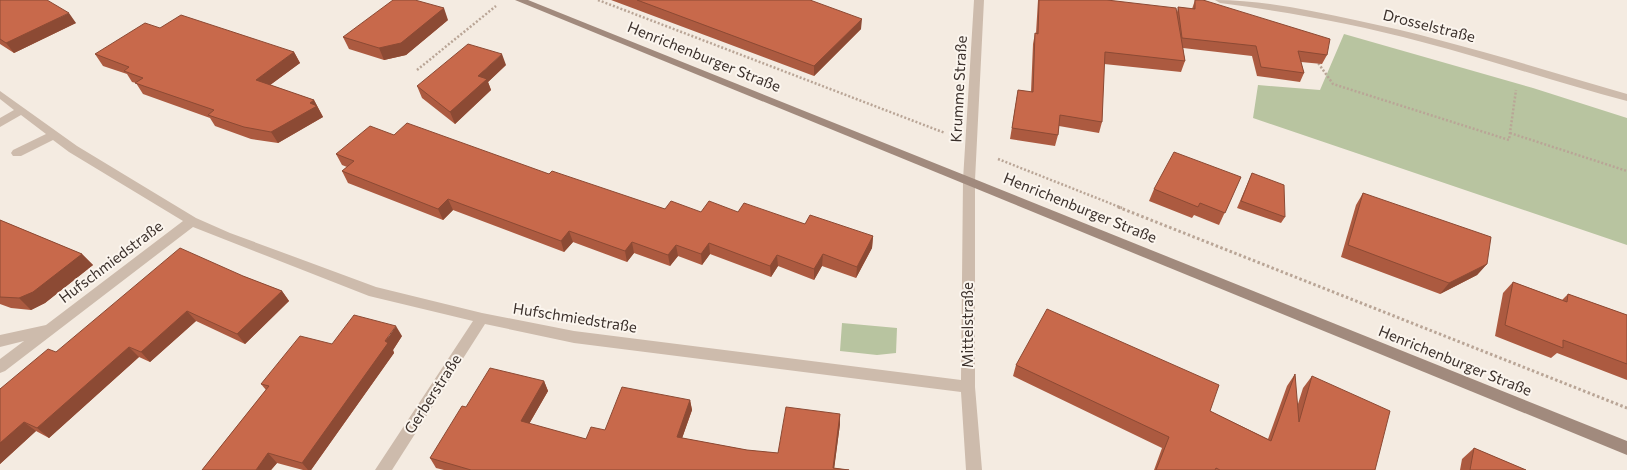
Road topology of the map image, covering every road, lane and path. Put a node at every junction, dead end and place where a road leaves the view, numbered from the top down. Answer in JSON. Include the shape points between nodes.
{"nodes":[{"id":1,"x":503,"y":0,"type":"edge"},
{"id":2,"x":520,"y":0,"type":"edge"},
{"id":3,"x":598,"y":0,"type":"edge"},
{"id":4,"x":980,"y":0,"type":"edge"},
{"id":5,"x":1220,"y":0,"type":"edge"},
{"id":6,"x":1313,"y":56,"type":"edge"},
{"id":7,"x":1519,"y":66,"type":"junction"},
{"id":8,"x":417,"y":70,"type":"dead end"},
{"id":9,"x":3,"y":96,"type":"edge"},
{"id":10,"x":1627,"y":98,"type":"edge"},
{"id":11,"x":21,"y":110,"type":"junction"},
{"id":12,"x":0,"y":123,"type":"edge"},
{"id":13,"x":1510,"y":133,"type":"junction"},
{"id":14,"x":54,"y":134,"type":"junction"},
{"id":15,"x":971,"y":145,"type":"junction"},
{"id":16,"x":17,"y":153,"type":"dead end"},
{"id":17,"x":1627,"y":171,"type":"edge"},
{"id":18,"x":969,"y":180,"type":"junction"},
{"id":19,"x":192,"y":220,"type":"junction"},
{"id":20,"x":482,"y":318,"type":"junction"},
{"id":21,"x":50,"y":329,"type":"junction"},
{"id":22,"x":0,"y":341,"type":"edge"},
{"id":23,"x":0,"y":368,"type":"edge"},
{"id":24,"x":968,"y":387,"type":"junction"},
{"id":25,"x":1627,"y":408,"type":"edge"},
{"id":26,"x":1627,"y":448,"type":"edge"},
{"id":27,"x":383,"y":470,"type":"edge"},
{"id":28,"x":974,"y":470,"type":"edge"}],
"edges":[{"from":1,"to":8,"type":"path"},
{"from":2,"to":18,"type":"main road","name":"Henrichenburger Straße"},
{"from":3,"to":15,"type":"path","via":[[940,130]]},
{"from":4,"to":15,"type":"street","name":"Krumme Straße"},
{"from":5,"to":7,"type":"street","name":"Drosselstraße","via":[[1329,17]]},
{"from":6,"to":13,"type":"path","via":[[1333,84],[1508,140]]},
{"from":7,"to":10,"type":"street","name":"Drosselstraße"},
{"from":7,"to":13,"type":"path"},
{"from":9,"to":11,"type":"street","name":"Hufschmiedstraße"},
{"from":11,"to":12,"type":"street"},
{"from":11,"to":14,"type":"street","name":"Hufschmiedstraße"},
{"from":13,"to":17,"type":"path"},
{"from":14,"to":16,"type":"street"},
{"from":14,"to":19,"type":"street","name":"Hufschmiedstraße","via":[[73,149]]},
{"from":15,"to":18,"type":"street","name":"Krumme Straße"},
{"from":15,"to":25,"type":"path","via":[[1007,165]]},
{"from":18,"to":24,"type":"street","name":"Mittelstraße"},
{"from":18,"to":26,"type":"main road","name":"Henrichenburger Straße"},
{"from":19,"to":20,"type":"street","name":"Hufschmiedstraße","via":[[374,292]]},
{"from":19,"to":21,"type":"street","name":"Hufschmiedstraße"},
{"from":20,"to":24,"type":"street","name":"Hufschmiedstraße","via":[[574,336]]},
{"from":20,"to":27,"type":"street","name":"Gerberstraße"},
{"from":21,"to":22,"type":"street","name":"Hufschmiedstraße"},
{"from":21,"to":23,"type":"street","name":"Hufschmiedstraße"},
{"from":24,"to":28,"type":"street","name":"Mittelstraße"}]}
